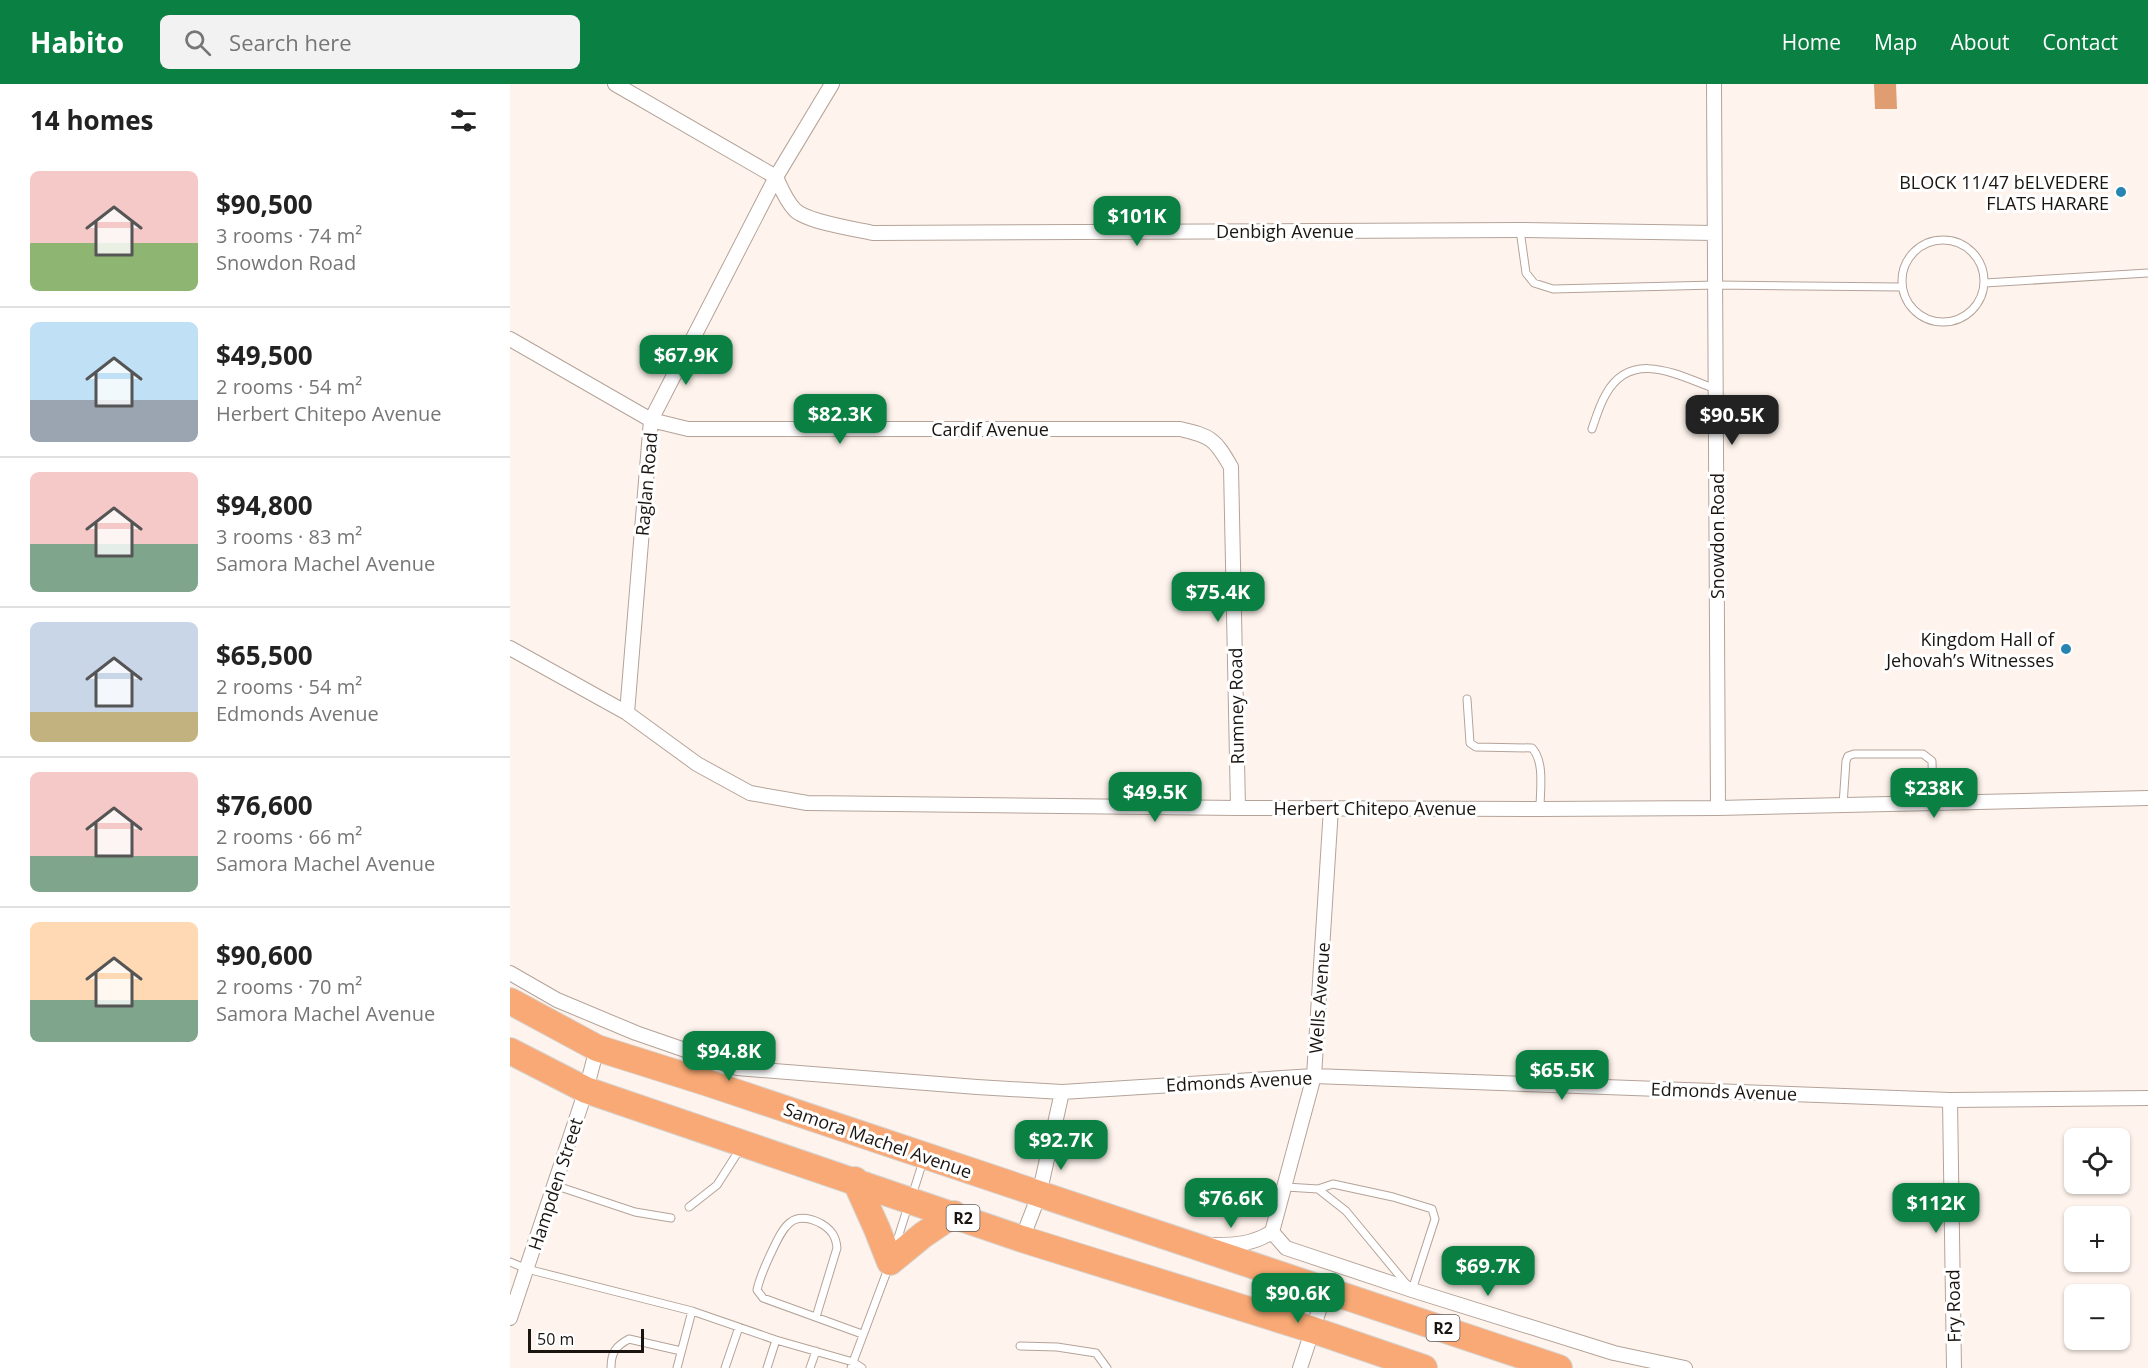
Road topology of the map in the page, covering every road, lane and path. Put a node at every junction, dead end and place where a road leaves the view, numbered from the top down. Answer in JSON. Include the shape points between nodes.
{"nodes":[{"id":1,"x":615,"y":84,"type":"edge"},
{"id":2,"x":832,"y":84,"type":"edge"},
{"id":3,"x":1714,"y":84,"type":"edge"},
{"id":4,"x":776,"y":177,"type":"junction"},
{"id":5,"x":1520,"y":230,"type":"junction"},
{"id":6,"x":1715,"y":233,"type":"junction"},
{"id":7,"x":2148,"y":273,"type":"edge"},
{"id":8,"x":1985,"y":284,"type":"junction"},
{"id":9,"x":1716,"y":285,"type":"junction"},
{"id":10,"x":1901,"y":287,"type":"junction"},
{"id":11,"x":510,"y":339,"type":"edge"},
{"id":12,"x":1716,"y":388,"type":"junction"},
{"id":13,"x":651,"y":420,"type":"junction"},
{"id":14,"x":1592,"y":429,"type":"dead end"},
{"id":15,"x":1203,"y":434,"type":"joint"},
{"id":16,"x":510,"y":648,"type":"edge"},
{"id":17,"x":1467,"y":699,"type":"dead end"},
{"id":18,"x":627,"y":713,"type":"junction"},
{"id":19,"x":2148,"y":798,"type":"edge"},
{"id":20,"x":1933,"y":803,"type":"junction"},
{"id":21,"x":1843,"y":805,"type":"junction"},
{"id":22,"x":1238,"y":808,"type":"junction"},
{"id":23,"x":1331,"y":808,"type":"junction"},
{"id":24,"x":1540,"y":808,"type":"junction"},
{"id":25,"x":1718,"y":808,"type":"junction"},
{"id":26,"x":510,"y":973,"type":"edge"},
{"id":27,"x":510,"y":1001,"type":"edge"},
{"id":28,"x":597,"y":1048,"type":"junction"},
{"id":29,"x":510,"y":1051,"type":"edge"},
{"id":30,"x":1314,"y":1076,"type":"junction"},
{"id":31,"x":585,"y":1090,"type":"junction"},
{"id":32,"x":1062,"y":1092,"type":"junction"},
{"id":33,"x":2148,"y":1098,"type":"edge"},
{"id":34,"x":1950,"y":1100,"type":"junction"},
{"id":35,"x":744,"y":1143,"type":"junction"},
{"id":36,"x":924,"y":1156,"type":"junction"},
{"id":37,"x":855,"y":1180,"type":"junction"},
{"id":38,"x":554,"y":1185,"type":"junction"},
{"id":39,"x":1286,"y":1187,"type":"junction"},
{"id":40,"x":1318,"y":1189,"type":"junction"},
{"id":41,"x":1039,"y":1194,"type":"junction"},
{"id":42,"x":911,"y":1199,"type":"junction"},
{"id":43,"x":689,"y":1207,"type":"dead end"},
{"id":44,"x":954,"y":1214,"type":"junction"},
{"id":45,"x":670,"y":1218,"type":"dead end"},
{"id":46,"x":1272,"y":1232,"type":"junction"},
{"id":47,"x":1022,"y":1239,"type":"junction"},
{"id":48,"x":1195,"y":1246,"type":"junction"},
{"id":49,"x":510,"y":1262,"type":"edge"},
{"id":50,"x":890,"y":1262,"type":"junction"},
{"id":51,"x":527,"y":1269,"type":"junction"},
{"id":52,"x":1326,"y":1289,"type":"junction"},
{"id":53,"x":1412,"y":1290,"type":"junction"},
{"id":54,"x":692,"y":1311,"type":"junction"},
{"id":55,"x":816,"y":1317,"type":"junction"},
{"id":56,"x":510,"y":1318,"type":"edge"},
{"id":57,"x":739,"y":1327,"type":"junction"},
{"id":58,"x":1313,"y":1330,"type":"junction"},
{"id":59,"x":862,"y":1334,"type":"junction"},
{"id":60,"x":776,"y":1340,"type":"junction"},
{"id":61,"x":1020,"y":1346,"type":"dead end"},
{"id":62,"x":681,"y":1351,"type":"junction"},
{"id":63,"x":816,"y":1351,"type":"junction"},
{"id":64,"x":852,"y":1365,"type":"edge"},
{"id":65,"x":611,"y":1368,"type":"edge"},
{"id":66,"x":677,"y":1368,"type":"edge"},
{"id":67,"x":725,"y":1368,"type":"edge"},
{"id":68,"x":767,"y":1368,"type":"edge"},
{"id":69,"x":810,"y":1368,"type":"edge"},
{"id":70,"x":862,"y":1368,"type":"edge"},
{"id":71,"x":1107,"y":1368,"type":"edge"},
{"id":72,"x":1300,"y":1368,"type":"edge"},
{"id":73,"x":1424,"y":1368,"type":"edge"},
{"id":74,"x":1559,"y":1368,"type":"edge"},
{"id":75,"x":1684,"y":1368,"type":"edge"},
{"id":76,"x":1954,"y":1368,"type":"edge"}],
"edges":[{"from":1,"to":4,"type":"street"},
{"from":2,"to":4,"type":"street","name":"Raglan Road"},
{"from":3,"to":6,"type":"street","name":"Snowdon Road"},
{"from":4,"to":5,"type":"street","name":"Denbigh Avenue","via":[[796,212],[873,233]]},
{"from":4,"to":13,"type":"street","name":"Raglan Road"},
{"from":5,"to":6,"type":"street","name":"Denbigh Avenue"},
{"from":5,"to":9,"type":"lane","via":[[1526,273],[1534,283],[1553,289]]},
{"from":6,"to":9,"type":"street","name":"Snowdon Road"},
{"from":7,"to":8,"type":"lane"},
{"from":8,"to":10,"type":"lane","via":[[1977,307],[1957,321],[1941,322],[1932,322],[1911,309]]},
{"from":8,"to":10,"type":"lane","via":[[1980,261],[1964,245],[1941,239],[1919,246],[1904,264]]},
{"from":9,"to":10,"type":"lane"},
{"from":9,"to":12,"type":"street","name":"Snowdon Road"},
{"from":11,"to":13,"type":"street","name":"Cardif Avenue"},
{"from":12,"to":14,"type":"lane","via":[[1651,367],[1638,368],[1622,374],[1607,393]]},
{"from":12,"to":25,"type":"street","name":"Snowdon Road"},
{"from":13,"to":15,"type":"street","name":"Cardif Avenue","via":[[688,429],[1180,429]]},
{"from":13,"to":18,"type":"street","name":"Raglan Road"},
{"from":15,"to":22,"type":"street","name":"Rumney Road","via":[[1219,446],[1231,467]]},
{"from":16,"to":18,"type":"street","name":"Herbert Chitepo Avenue"},
{"from":17,"to":24,"type":"lane","via":[[1470,743],[1476,747],[1532,748],[1536,753]]},
{"from":18,"to":22,"type":"street","name":"Herbert Chitepo Avenue","via":[[697,764],[750,793],[807,803]]},
{"from":19,"to":20,"type":"street","name":"Herbert Chitepo Avenue"},
{"from":20,"to":21,"type":"street","name":"Herbert Chitepo Avenue"},
{"from":20,"to":21,"type":"lane","via":[[1929,757],[1854,754],[1846,761]]},
{"from":21,"to":25,"type":"street","name":"Herbert Chitepo Avenue"},
{"from":22,"to":23,"type":"street","name":"Herbert Chitepo Avenue"},
{"from":23,"to":24,"type":"street","name":"Herbert Chitepo Avenue"},
{"from":23,"to":30,"type":"street","name":"Wells Avenue"},
{"from":24,"to":25,"type":"street","name":"Herbert Chitepo Avenue"},
{"from":26,"to":32,"type":"street","name":"Edmonds Avenue","via":[[557,1000],[636,1034],[737,1068]]},
{"from":27,"to":28,"type":"highway","name":"Samora Machel Avenue","number":"R2"},
{"from":28,"to":31,"type":"street","name":"Hampden Street"},
{"from":28,"to":36,"type":"highway","name":"Samora Machel Avenue","number":"R2"},
{"from":29,"to":31,"type":"highway","number":"R2"},
{"from":30,"to":32,"type":"street","name":"Edmonds Avenue"},
{"from":30,"to":34,"type":"street","name":"Edmonds Avenue"},
{"from":30,"to":39,"type":"street","name":"Wells Avenue"},
{"from":31,"to":35,"type":"highway","number":"R2"},
{"from":31,"to":38,"type":"street","name":"Hampden Street"},
{"from":32,"to":41,"type":"street"},
{"from":33,"to":34,"type":"street","name":"Edmonds Avenue"},
{"from":34,"to":76,"type":"street","name":"Fry Road"},
{"from":35,"to":37,"type":"highway","number":"R2"},
{"from":35,"to":43,"type":"lane","via":[[717,1185]]},
{"from":36,"to":41,"type":"highway","name":"Samora Machel Avenue","number":"R2"},
{"from":36,"to":42,"type":"lane"},
{"from":37,"to":42,"type":"highway","number":"R2"},
{"from":37,"to":50,"type":"highway"},
{"from":38,"to":45,"type":"lane","via":[[635,1212]]},
{"from":38,"to":51,"type":"street","name":"Hampden Street"},
{"from":39,"to":40,"type":"lane"},
{"from":39,"to":46,"type":"street","name":"Wells Avenue"},
{"from":40,"to":53,"type":"lane","via":[[1346,1211]]},
{"from":40,"to":53,"type":"lane","via":[[1333,1184],[1432,1209],[1436,1219]]},
{"from":41,"to":47,"type":"street"},
{"from":41,"to":48,"type":"highway","name":"Samora Machel Avenue","number":"R2"},
{"from":42,"to":44,"type":"highway","number":"R2"},
{"from":42,"to":50,"type":"lane"},
{"from":44,"to":47,"type":"highway","number":"R2"},
{"from":44,"to":50,"type":"highway"},
{"from":46,"to":48,"type":"street","via":[[1247,1244]]},
{"from":46,"to":53,"type":"street","via":[[1286,1248]]},
{"from":47,"to":58,"type":"highway","number":"R2"},
{"from":48,"to":52,"type":"highway","name":"Samora Machel Avenue","number":"R2"},
{"from":49,"to":51,"type":"lane"},
{"from":50,"to":59,"type":"lane"},
{"from":51,"to":54,"type":"lane"},
{"from":51,"to":56,"type":"street","name":"Hampden Street"},
{"from":52,"to":58,"type":"street"},
{"from":52,"to":74,"type":"highway","name":"Samora Machel Avenue","number":"R2"},
{"from":53,"to":75,"type":"street","via":[[1614,1353]]},
{"from":54,"to":57,"type":"lane"},
{"from":54,"to":62,"type":"lane"},
{"from":55,"to":55,"type":"lane","via":[[763,1298],[757,1290],[783,1227],[793,1220],[809,1218],[828,1227],[836,1238],[837,1248]]},
{"from":55,"to":59,"type":"lane"},
{"from":57,"to":60,"type":"lane"},
{"from":57,"to":67,"type":"lane"},
{"from":58,"to":72,"type":"street"},
{"from":58,"to":73,"type":"highway","number":"R2"},
{"from":59,"to":64,"type":"lane"},
{"from":60,"to":63,"type":"lane"},
{"from":60,"to":68,"type":"lane"},
{"from":61,"to":71,"type":"lane","via":[[1096,1353]]},
{"from":62,"to":65,"type":"lane","via":[[629,1339],[616,1345]]},
{"from":62,"to":66,"type":"lane"},
{"from":63,"to":64,"type":"lane"},
{"from":63,"to":69,"type":"lane"},
{"from":64,"to":70,"type":"lane"}]}
